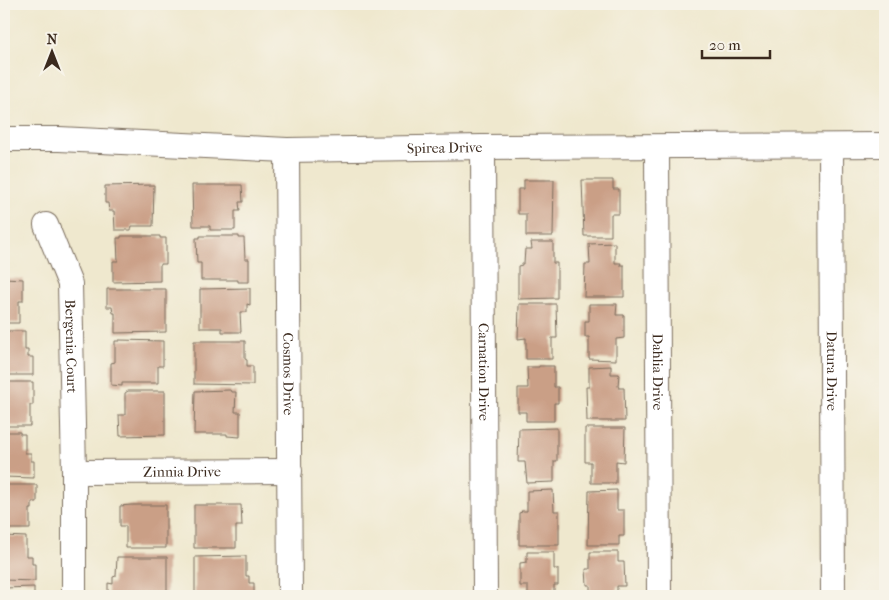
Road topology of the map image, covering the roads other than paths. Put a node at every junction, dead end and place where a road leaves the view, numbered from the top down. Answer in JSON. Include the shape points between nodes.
{"nodes":[{"id":1,"x":4,"y":139,"type":"edge"},
{"id":2,"x":885,"y":145,"type":"edge"},
{"id":3,"x":831,"y":146,"type":"junction"},
{"id":4,"x":483,"y":147,"type":"junction"},
{"id":5,"x":657,"y":147,"type":"junction"},
{"id":6,"x":287,"y":150,"type":"junction"},
{"id":7,"x":46,"y":225,"type":"dead end"},
{"id":8,"x":290,"y":471,"type":"junction"},
{"id":9,"x":74,"y":472,"type":"junction"},
{"id":10,"x":74,"y":596,"type":"edge"},
{"id":11,"x":290,"y":596,"type":"edge"},
{"id":12,"x":485,"y":596,"type":"edge"},
{"id":13,"x":659,"y":596,"type":"edge"},
{"id":14,"x":833,"y":596,"type":"edge"}],
"edges":[{"from":1,"to":6,"type":"street","name":"Spirea Drive"},
{"from":2,"to":3,"type":"street","name":"Spirea Drive"},
{"from":3,"to":5,"type":"street","name":"Spirea Drive"},
{"from":3,"to":14,"type":"street","name":"Datura Drive"},
{"from":4,"to":5,"type":"street","name":"Spirea Drive"},
{"from":4,"to":6,"type":"street","name":"Spirea Drive"},
{"from":4,"to":12,"type":"street","name":"Carnation Drive"},
{"from":5,"to":13,"type":"street","name":"Dahlia Drive"},
{"from":6,"to":8,"type":"street","name":"Cosmos Drive"},
{"from":7,"to":9,"type":"street","name":"Bergenia Court","via":[[70,284]]},
{"from":8,"to":9,"type":"street","name":"Zinnia Drive"},
{"from":8,"to":11,"type":"street","name":"Cosmos Drive"},
{"from":9,"to":10,"type":"street","name":"Bergenia Court"}]}
